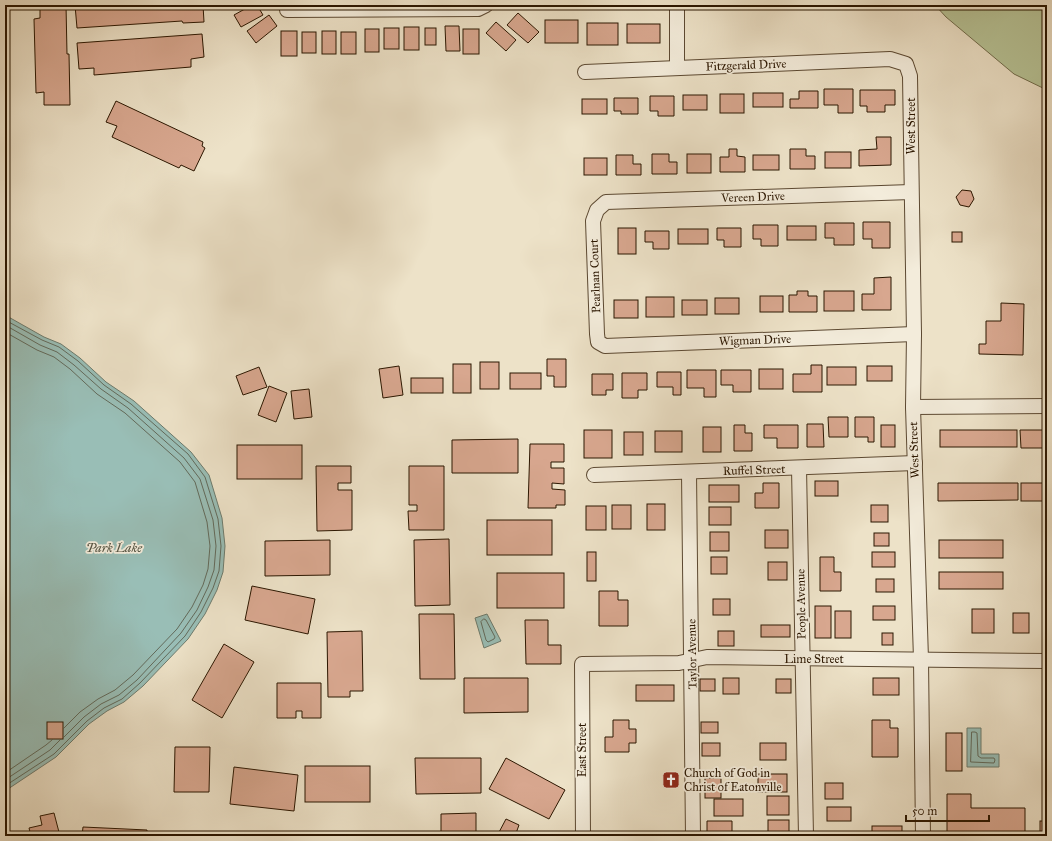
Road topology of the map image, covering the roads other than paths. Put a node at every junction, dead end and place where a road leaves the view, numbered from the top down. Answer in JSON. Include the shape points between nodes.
{"nodes":[{"id":1,"x":486,"y":5,"type":"edge"},
{"id":2,"x":677,"y":5,"type":"edge"},
{"id":3,"x":287,"y":10,"type":"dead end"},
{"id":4,"x":906,"y":64,"type":"joint"},
{"id":5,"x":677,"y":68,"type":"junction"},
{"id":6,"x":585,"y":72,"type":"dead end"},
{"id":7,"x":911,"y":192,"type":"junction"},
{"id":8,"x":597,"y":210,"type":"joint"},
{"id":9,"x":914,"y":334,"type":"junction"},
{"id":10,"x":598,"y":342,"type":"joint"},
{"id":11,"x":1047,"y":406,"type":"edge"},
{"id":12,"x":913,"y":407,"type":"junction"},
{"id":13,"x":915,"y":463,"type":"junction"},
{"id":14,"x":800,"y":468,"type":"junction"},
{"id":15,"x":689,"y":473,"type":"junction"},
{"id":16,"x":594,"y":475,"type":"dead end"},
{"id":17,"x":802,"y":659,"type":"junction"},
{"id":18,"x":922,"y":659,"type":"junction"},
{"id":19,"x":692,"y":660,"type":"junction"},
{"id":20,"x":1047,"y":661,"type":"edge"},
{"id":21,"x":582,"y":664,"type":"joint"},
{"id":22,"x":583,"y":836,"type":"edge"},
{"id":23,"x":693,"y":836,"type":"edge"},
{"id":24,"x":806,"y":836,"type":"edge"},
{"id":25,"x":923,"y":836,"type":"edge"}],
"edges":[{"from":1,"to":3,"type":"street","via":[[478,9]]},
{"from":2,"to":5,"type":"street"},
{"from":4,"to":5,"type":"street","name":"Fitzgerald Drive","via":[[890,59]]},
{"from":4,"to":7,"type":"street","name":"West Street","via":[[910,76]]},
{"from":5,"to":6,"type":"street","name":"Fitzgerald Drive"},
{"from":7,"to":8,"type":"street","name":"Vereen Drive","via":[[606,202]]},
{"from":7,"to":9,"type":"street","name":"West Street"},
{"from":8,"to":10,"type":"street","name":"Pearlnan Court","via":[[593,221]]},
{"from":9,"to":10,"type":"street","name":"Wigman Drive","via":[[605,346]]},
{"from":9,"to":12,"type":"street","name":"West Street"},
{"from":11,"to":12,"type":"street"},
{"from":12,"to":13,"type":"street","name":"West Street"},
{"from":13,"to":14,"type":"street","name":"Ruffel Street"},
{"from":13,"to":18,"type":"street","name":"West Street"},
{"from":14,"to":15,"type":"street","name":"Ruffel Street"},
{"from":14,"to":17,"type":"street","name":"People Avenue"},
{"from":15,"to":16,"type":"street","name":"Ruffel Street"},
{"from":15,"to":19,"type":"street","name":"Taylor Avenue"},
{"from":17,"to":18,"type":"street","name":"Lime Street"},
{"from":17,"to":19,"type":"street","name":"Lime Street"},
{"from":17,"to":24,"type":"street","name":"People Avenue"},
{"from":18,"to":20,"type":"street","name":"Lime Street"},
{"from":18,"to":25,"type":"street","name":"West Street"},
{"from":19,"to":21,"type":"street","name":"Lime Street","via":[[679,663]]},
{"from":19,"to":23,"type":"street","name":"Taylor Avenue"},
{"from":21,"to":22,"type":"street","name":"East Street"}]}
